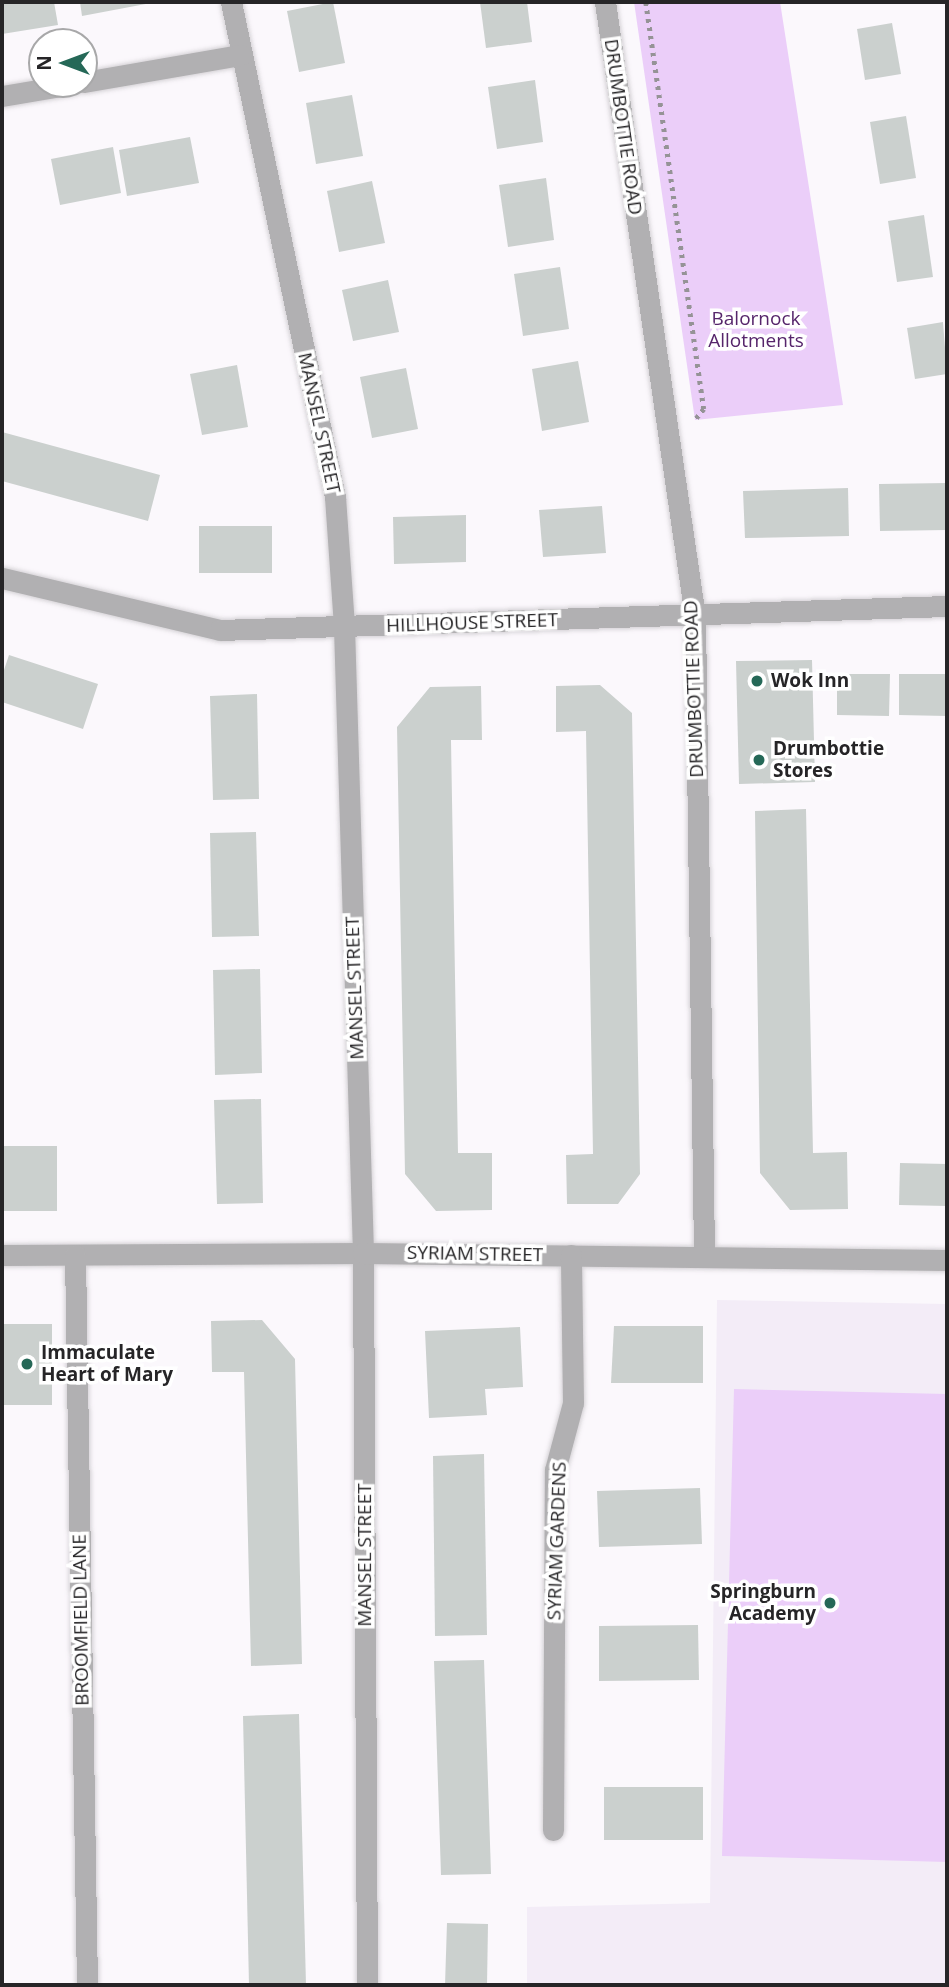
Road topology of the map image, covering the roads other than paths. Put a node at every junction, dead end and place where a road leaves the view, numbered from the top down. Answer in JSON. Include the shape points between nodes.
{"nodes":[{"id":1,"x":231,"y":2,"type":"edge"},
{"id":2,"x":605,"y":2,"type":"edge"},
{"id":3,"x":241,"y":55,"type":"junction"},
{"id":4,"x":98,"y":80,"type":"edge"},
{"id":5,"x":28,"y":92,"type":"edge"},
{"id":6,"x":2,"y":96,"type":"edge"},
{"id":7,"x":2,"y":578,"type":"edge"},
{"id":8,"x":947,"y":606,"type":"edge"},
{"id":9,"x":695,"y":617,"type":"junction"},
{"id":10,"x":344,"y":627,"type":"junction"},
{"id":11,"x":363,"y":1253,"type":"junction"},
{"id":12,"x":2,"y":1255,"type":"edge"},
{"id":13,"x":75,"y":1255,"type":"junction"},
{"id":14,"x":571,"y":1255,"type":"junction"},
{"id":15,"x":704,"y":1257,"type":"junction"},
{"id":16,"x":947,"y":1260,"type":"edge"},
{"id":17,"x":553,"y":1830,"type":"dead end"},
{"id":18,"x":87,"y":1985,"type":"edge"},
{"id":19,"x":367,"y":1985,"type":"edge"}],
"edges":[{"from":1,"to":3,"type":"street","name":"MANSEL STREET"},
{"from":2,"to":9,"type":"street","name":"DRUMBOTTIE ROAD"},
{"from":3,"to":4,"type":"street"},
{"from":3,"to":10,"type":"street","name":"MANSEL STREET","via":[[335,497]]},
{"from":5,"to":6,"type":"street"},
{"from":7,"to":10,"type":"street","name":"HILLHOUSE STREET","via":[[220,630]]},
{"from":8,"to":9,"type":"street","name":"HILLHOUSE STREET"},
{"from":9,"to":10,"type":"street","name":"HILLHOUSE STREET"},
{"from":9,"to":15,"type":"street","name":"DRUMBOTTIE ROAD"},
{"from":10,"to":11,"type":"street","name":"MANSEL STREET"},
{"from":11,"to":13,"type":"street","name":"SYRIAM STREET"},
{"from":11,"to":14,"type":"street","name":"SYRIAM STREET"},
{"from":11,"to":19,"type":"street","name":"MANSEL STREET"},
{"from":12,"to":13,"type":"street","name":"SYRIAM STREET"},
{"from":13,"to":18,"type":"street","name":"BROOMFIELD LANE"},
{"from":14,"to":15,"type":"street","name":"SYRIAM STREET"},
{"from":14,"to":17,"type":"street","name":"SYRIAM GARDENS","via":[[573,1403],[555,1470]]},
{"from":15,"to":16,"type":"street","name":"SYRIAM STREET"}]}
